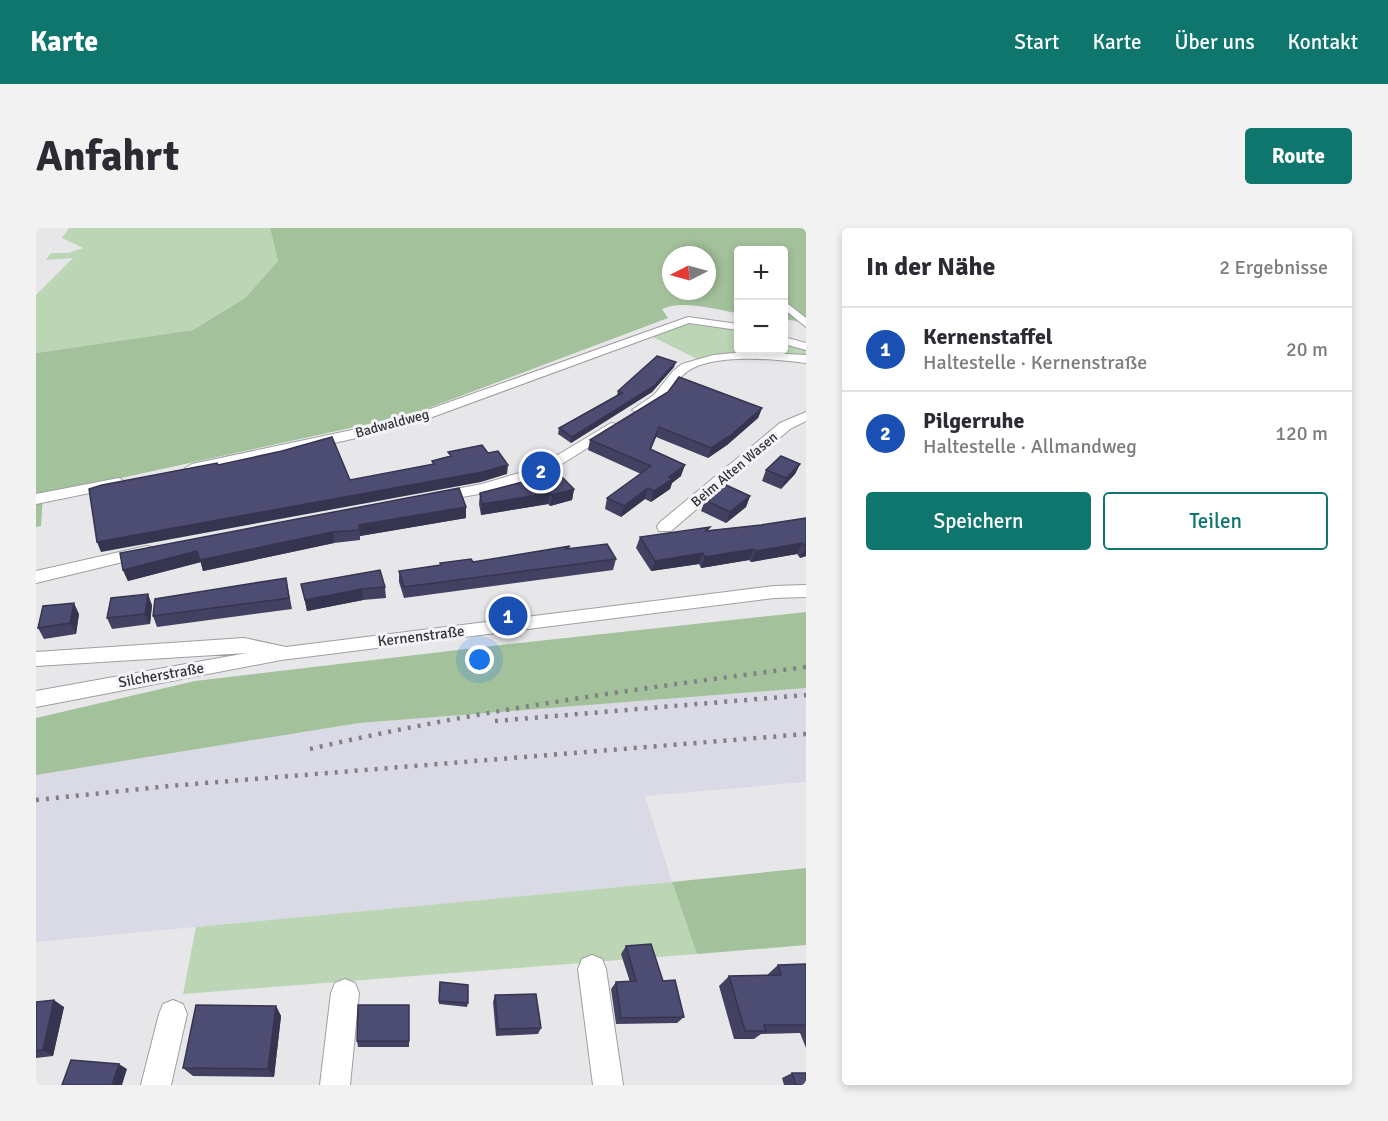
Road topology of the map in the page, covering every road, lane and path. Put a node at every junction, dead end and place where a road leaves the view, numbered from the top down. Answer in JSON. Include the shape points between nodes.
{"nodes":[{"id":1,"x":788,"y":307,"type":"edge"},
{"id":2,"x":804,"y":318,"type":"edge"},
{"id":3,"x":734,"y":326,"type":"edge"},
{"id":4,"x":788,"y":341,"type":"edge"},
{"id":5,"x":806,"y":346,"type":"edge"},
{"id":6,"x":806,"y":359,"type":"edge"},
{"id":7,"x":806,"y":416,"type":"edge"},
{"id":8,"x":175,"y":472,"type":"edge"},
{"id":9,"x":129,"y":481,"type":"edge"},
{"id":10,"x":36,"y":499,"type":"edge"},
{"id":11,"x":414,"y":501,"type":"edge"},
{"id":12,"x":665,"y":527,"type":"dead end"},
{"id":13,"x":158,"y":548,"type":"edge"},
{"id":14,"x":36,"y":577,"type":"edge"},
{"id":15,"x":806,"y":591,"type":"edge"},
{"id":16,"x":286,"y":654,"type":"junction"},
{"id":17,"x":36,"y":659,"type":"edge"},
{"id":18,"x":36,"y":699,"type":"edge"},
{"id":19,"x":592,"y":969,"type":"dead end"},
{"id":20,"x":345,"y":993,"type":"dead end"},
{"id":21,"x":173,"y":1014,"type":"dead end"},
{"id":22,"x":156,"y":1085,"type":"edge"},
{"id":23,"x":335,"y":1085,"type":"edge"},
{"id":24,"x":608,"y":1085,"type":"edge"}],
"edges":[{"from":1,"to":2,"type":"street"},
{"from":3,"to":8,"type":"street","name":"Badwaldweg","via":[[688,320],[403,423]]},
{"from":4,"to":5,"type":"street"},
{"from":6,"to":11,"type":"street","via":[[741,357],[686,367],[659,397],[542,471],[484,488]]},
{"from":7,"to":12,"type":"street","name":"Beim Alten Wasen","via":[[785,426]]},
{"from":9,"to":10,"type":"street"},
{"from":13,"to":14,"type":"street"},
{"from":15,"to":16,"type":"street","name":"Kernenstraße"},
{"from":16,"to":17,"type":"street","name":"Kernenstraße","via":[[244,645]]},
{"from":16,"to":18,"type":"street","name":"Silcherstraße"},
{"from":19,"to":24,"type":"street"},
{"from":20,"to":23,"type":"street"},
{"from":21,"to":22,"type":"street"}]}
